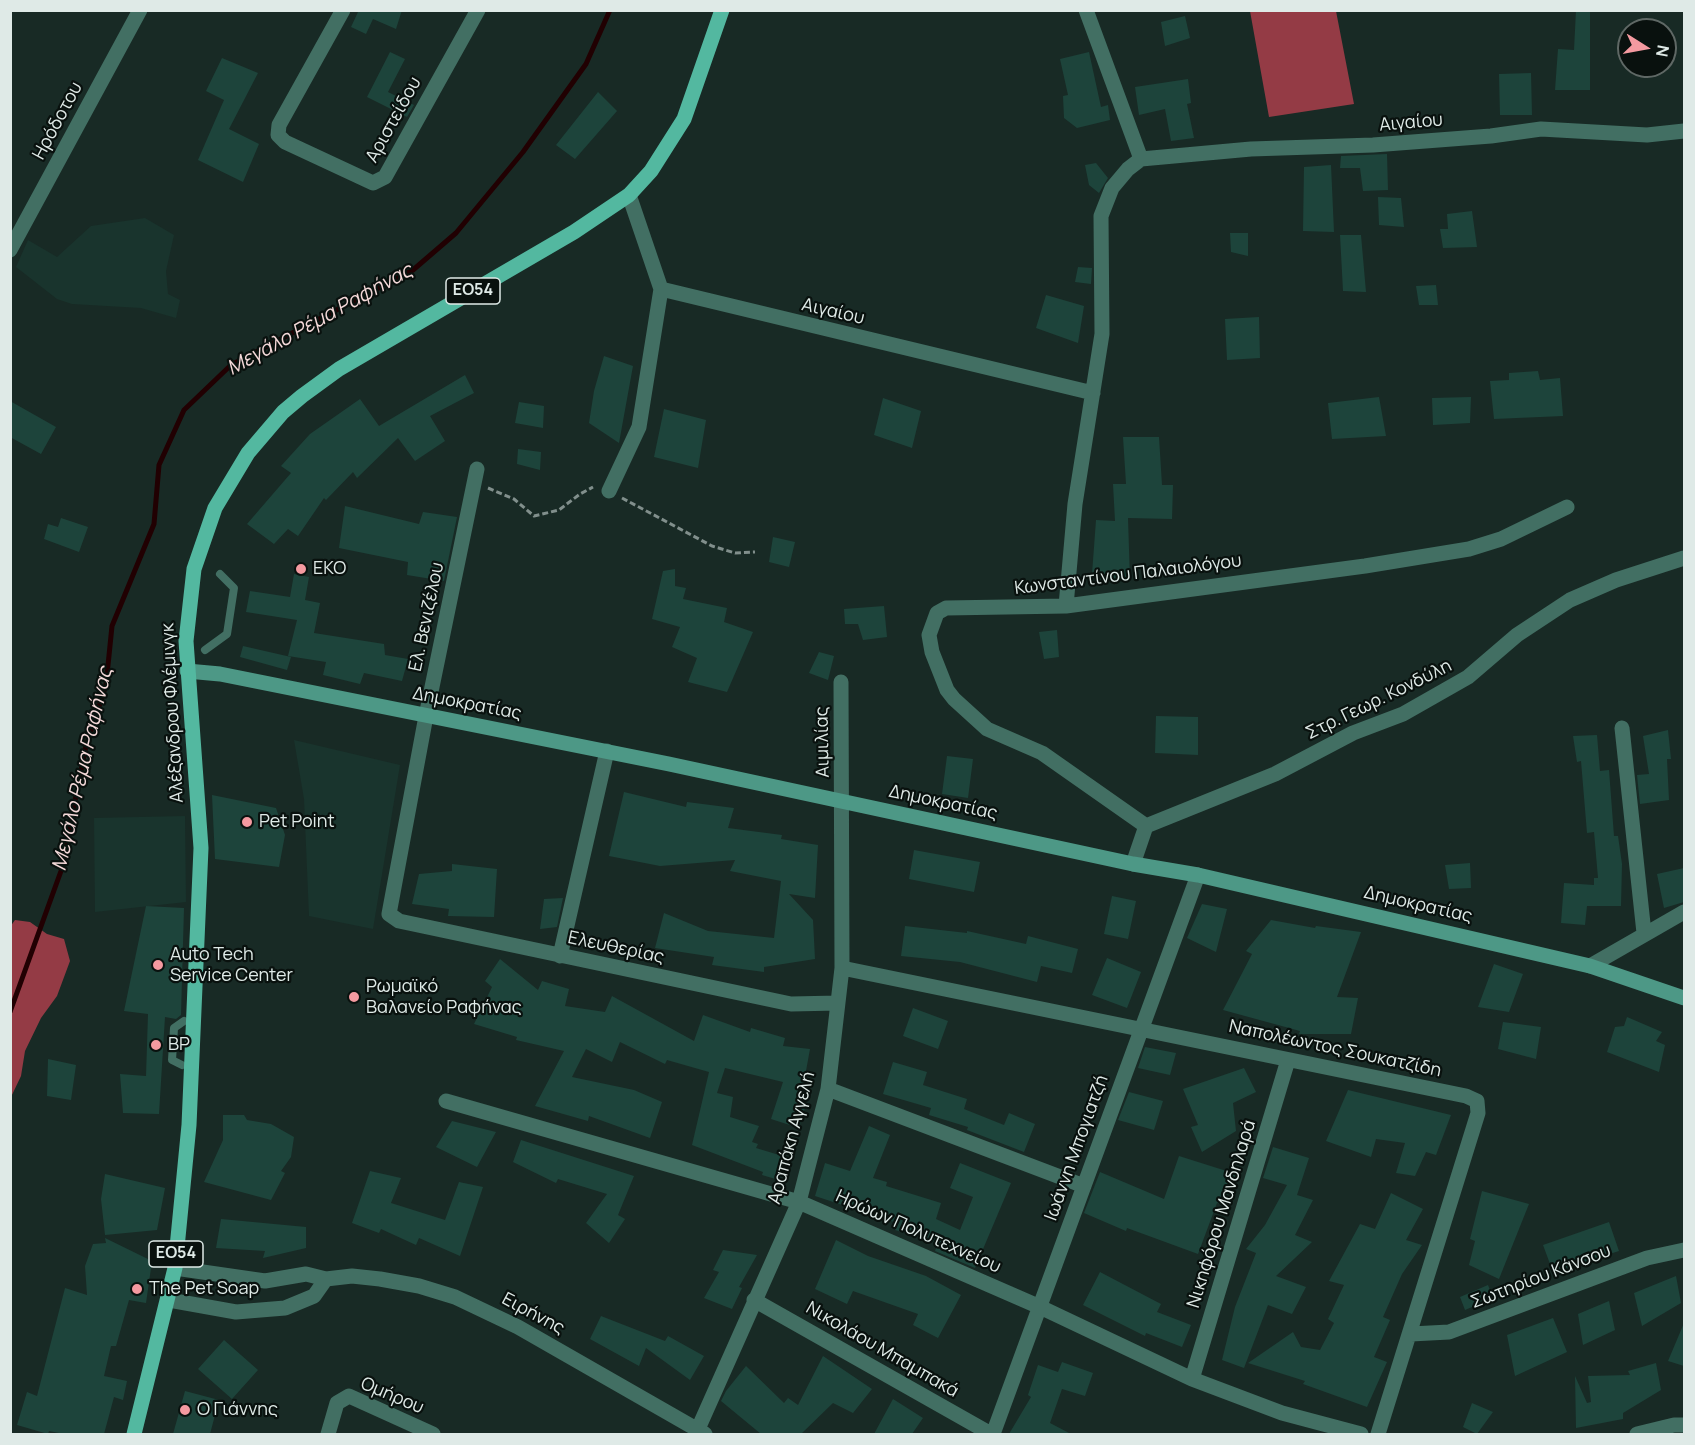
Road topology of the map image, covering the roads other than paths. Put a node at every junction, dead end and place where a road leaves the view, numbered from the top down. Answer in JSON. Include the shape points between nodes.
{"nodes":[{"id":1,"x":140,"y":10,"type":"edge"},
{"id":2,"x":343,"y":10,"type":"edge"},
{"id":3,"x":478,"y":10,"type":"edge"},
{"id":4,"x":722,"y":10,"type":"edge"},
{"id":5,"x":1086,"y":10,"type":"edge"},
{"id":6,"x":1684,"y":131,"type":"edge"},
{"id":7,"x":1141,"y":159,"type":"junction"},
{"id":8,"x":629,"y":195,"type":"junction"},
{"id":9,"x":10,"y":250,"type":"edge"},
{"id":10,"x":661,"y":289,"type":"junction"},
{"id":11,"x":1093,"y":393,"type":"junction"},
{"id":12,"x":476,"y":477,"type":"road end"},
{"id":13,"x":609,"y":491,"type":"road end"},
{"id":14,"x":1567,"y":507,"type":"dead end"},
{"id":15,"x":1684,"y":558,"type":"edge"},
{"id":16,"x":220,"y":574,"type":"dead end"},
{"id":17,"x":1066,"y":606,"type":"junction"},
{"id":18,"x":205,"y":650,"type":"dead end"},
{"id":19,"x":187,"y":671,"type":"junction"},
{"id":20,"x":841,"y":682,"type":"dead end"},
{"id":21,"x":426,"y":716,"type":"junction"},
{"id":22,"x":1622,"y":728,"type":"dead end"},
{"id":23,"x":607,"y":751,"type":"junction"},
{"id":24,"x":843,"y":801,"type":"junction"},
{"id":25,"x":1146,"y":826,"type":"junction"},
{"id":26,"x":1132,"y":864,"type":"junction"},
{"id":27,"x":1198,"y":875,"type":"junction"},
{"id":28,"x":1684,"y":912,"type":"edge"},
{"id":29,"x":389,"y":914,"type":"joint"},
{"id":30,"x":1644,"y":933,"type":"junction"},
{"id":31,"x":560,"y":956,"type":"junction"},
{"id":32,"x":1590,"y":966,"type":"junction"},
{"id":33,"x":842,"y":969,"type":"junction"},
{"id":34,"x":1684,"y":999,"type":"edge"},
{"id":35,"x":838,"y":1003,"type":"junction"},
{"id":36,"x":184,"y":1021,"type":"dead end"},
{"id":37,"x":1141,"y":1028,"type":"junction"},
{"id":38,"x":1288,"y":1060,"type":"junction"},
{"id":39,"x":182,"y":1065,"type":"dead end"},
{"id":40,"x":828,"y":1089,"type":"junction"},
{"id":41,"x":446,"y":1101,"type":"dead end"},
{"id":42,"x":1084,"y":1186,"type":"junction"},
{"id":43,"x":799,"y":1202,"type":"junction"},
{"id":44,"x":1684,"y":1250,"type":"edge"},
{"id":45,"x":175,"y":1268,"type":"junction"},
{"id":46,"x":326,"y":1279,"type":"junction"},
{"id":47,"x":169,"y":1300,"type":"junction"},
{"id":48,"x":754,"y":1300,"type":"junction"},
{"id":49,"x":1040,"y":1307,"type":"junction"},
{"id":50,"x":1411,"y":1334,"type":"junction"},
{"id":51,"x":1192,"y":1379,"type":"junction"},
{"id":52,"x":1684,"y":1425,"type":"edge"},
{"id":53,"x":701,"y":1432,"type":"edge"},
{"id":54,"x":134,"y":1434,"type":"edge"},
{"id":55,"x":328,"y":1434,"type":"edge"},
{"id":56,"x":433,"y":1434,"type":"edge"},
{"id":57,"x":992,"y":1434,"type":"edge"},
{"id":58,"x":1361,"y":1434,"type":"edge"},
{"id":59,"x":1378,"y":1434,"type":"edge"},
{"id":60,"x":1637,"y":1434,"type":"edge"}],
"edges":[{"from":1,"to":9,"type":"street","name":"Ηρόδοτου"},
{"from":2,"to":3,"type":"street","name":"Αριστείδου","via":[[279,124],[278,135],[285,142],[373,183],[385,177]]},
{"from":4,"to":8,"type":"main road","name":"Αλέξανδρου Φλέμινγκ","number":"ΕΟ54","via":[[684,119],[651,171]]},
{"from":5,"to":7,"type":"street"},
{"from":6,"to":7,"type":"street","name":"Αιγαίου","via":[[1647,135],[1541,129],[1373,145],[1251,148]]},
{"from":7,"to":11,"type":"street","via":[[1112,188],[1101,216],[1102,334]]},
{"from":8,"to":10,"type":"street"},
{"from":8,"to":19,"type":"main road","name":"Αλέξανδρου Φλέμινγκ","number":"ΕΟ54","via":[[574,232],[339,369],[283,412],[230,480],[203,538],[188,609]]},
{"from":10,"to":11,"type":"street","name":"Αιγαίου"},
{"from":10,"to":13,"type":"street","via":[[639,427]]},
{"from":11,"to":17,"type":"street","via":[[1075,504]]},
{"from":12,"to":21,"type":"street","name":"Ελ. Βενιζέλου"},
{"from":14,"to":17,"type":"street","name":"Κωνσταντίνου Παλαιολόγου","via":[[1501,539],[1469,549]]},
{"from":15,"to":25,"type":"street","name":"Στρ. Γεωρ. Κονδύλη","via":[[1570,600],[1517,635],[1468,677],[1403,714],[1353,733],[1275,774]]},
{"from":16,"to":18,"type":"lane","via":[[234,588],[227,634]]},
{"from":17,"to":25,"type":"street","name":"Κωνσταντίνου Παλαιολόγου","via":[[946,608],[937,613],[932,624],[932,652],[947,690],[987,729],[1042,753]]},
{"from":19,"to":21,"type":"street","name":"Δημοκρατίας","via":[[220,674]]},
{"from":19,"to":45,"type":"main road","name":"Αλέξανδρου Φλέμινγκ","number":"ΕΟ54","via":[[201,848],[189,1125]]},
{"from":20,"to":24,"type":"street","name":"Αιμιλίας"},
{"from":21,"to":23,"type":"street","name":"Δημοκρατίας"},
{"from":21,"to":29,"type":"street","name":"Ελ. Βενιζέλου"},
{"from":22,"to":30,"type":"street"},
{"from":23,"to":24,"type":"street","name":"Δημοκρατίας"},
{"from":23,"to":31,"type":"street"},
{"from":24,"to":26,"type":"street","name":"Δημοκρατίας"},
{"from":24,"to":33,"type":"street","name":"Αραπάκη Αγγελή"},
{"from":25,"to":26,"type":"street"},
{"from":26,"to":27,"type":"street","name":"Δημοκρατίας"},
{"from":27,"to":32,"type":"street","name":"Δημοκρατίας"},
{"from":27,"to":37,"type":"street","name":"Ιωάννη Μπογιατζή"},
{"from":28,"to":30,"type":"street"},
{"from":29,"to":31,"type":"street","name":"Ελευθερίας","via":[[399,921]]},
{"from":30,"to":32,"type":"street"},
{"from":31,"to":35,"type":"street","name":"Ελευθερίας","via":[[791,1004]]},
{"from":32,"to":34,"type":"street","name":"Δημοκρατίας"},
{"from":33,"to":35,"type":"street","name":"Αραπάκη Αγγελή"},
{"from":33,"to":37,"type":"street","name":"Ναπολέωντος Σουκατζίδη"},
{"from":35,"to":40,"type":"street","name":"Αραπάκη Αγγελή"},
{"from":36,"to":39,"type":"lane","via":[[174,1028],[172,1060]]},
{"from":37,"to":38,"type":"street","name":"Ναπολέωντος Σουκατζίδη"},
{"from":37,"to":42,"type":"street","name":"Ιωάννη Μπογιατζή"},
{"from":38,"to":50,"type":"street","name":"Ναπολέωντος Σουκατζίδη","via":[[1477,1101],[1478,1113]]},
{"from":38,"to":51,"type":"street","name":"Νικηφόρου Μανδηλαρά"},
{"from":40,"to":42,"type":"street"},
{"from":40,"to":43,"type":"street","name":"Αραπάκη Αγγελή"},
{"from":41,"to":43,"type":"street","name":"Ηρώων Πολυτεχνείου"},
{"from":42,"to":49,"type":"street","name":"Ιωάννη Μπογιατζή"},
{"from":43,"to":48,"type":"street","name":"Αραπάκη Αγγελή"},
{"from":43,"to":49,"type":"street","name":"Ηρώων Πολυτεχνείου"},
{"from":44,"to":50,"type":"street","name":"Σωτηρίου Κάνσου","via":[[1647,1258],[1449,1332]]},
{"from":45,"to":46,"type":"street","name":"Ειρήνης","via":[[266,1281],[306,1274]]},
{"from":45,"to":47,"type":"main road","name":"Αλέξανδρου Φλέμινγκ","number":"ΕΟ54"},
{"from":46,"to":47,"type":"street","via":[[314,1296],[285,1308],[236,1312]]},
{"from":46,"to":53,"type":"street","name":"Ειρήνης","via":[[380,1279],[455,1298],[518,1327]]},
{"from":47,"to":54,"type":"main road","name":"Αλέξανδρου Φλέμινγκ","number":"ΕΟ54"},
{"from":48,"to":53,"type":"street","name":"Αραπάκη Αγγελή"},
{"from":48,"to":57,"type":"street","name":"Νικολάου Μπαμπακά"},
{"from":49,"to":51,"type":"street","name":"Ηρώων Πολυτεχνείου"},
{"from":49,"to":57,"type":"street","name":"Ιωάννη Μπογιατζή"},
{"from":50,"to":59,"type":"street","name":"Ναπολέωντος Σουκατζίδη"},
{"from":51,"to":58,"type":"street","name":"Ηρώων Πολυτεχνείου","via":[[1282,1413]]},
{"from":52,"to":60,"type":"street"},
{"from":55,"to":56,"type":"street","name":"Ομήρου","via":[[337,1403],[349,1396]]}]}
